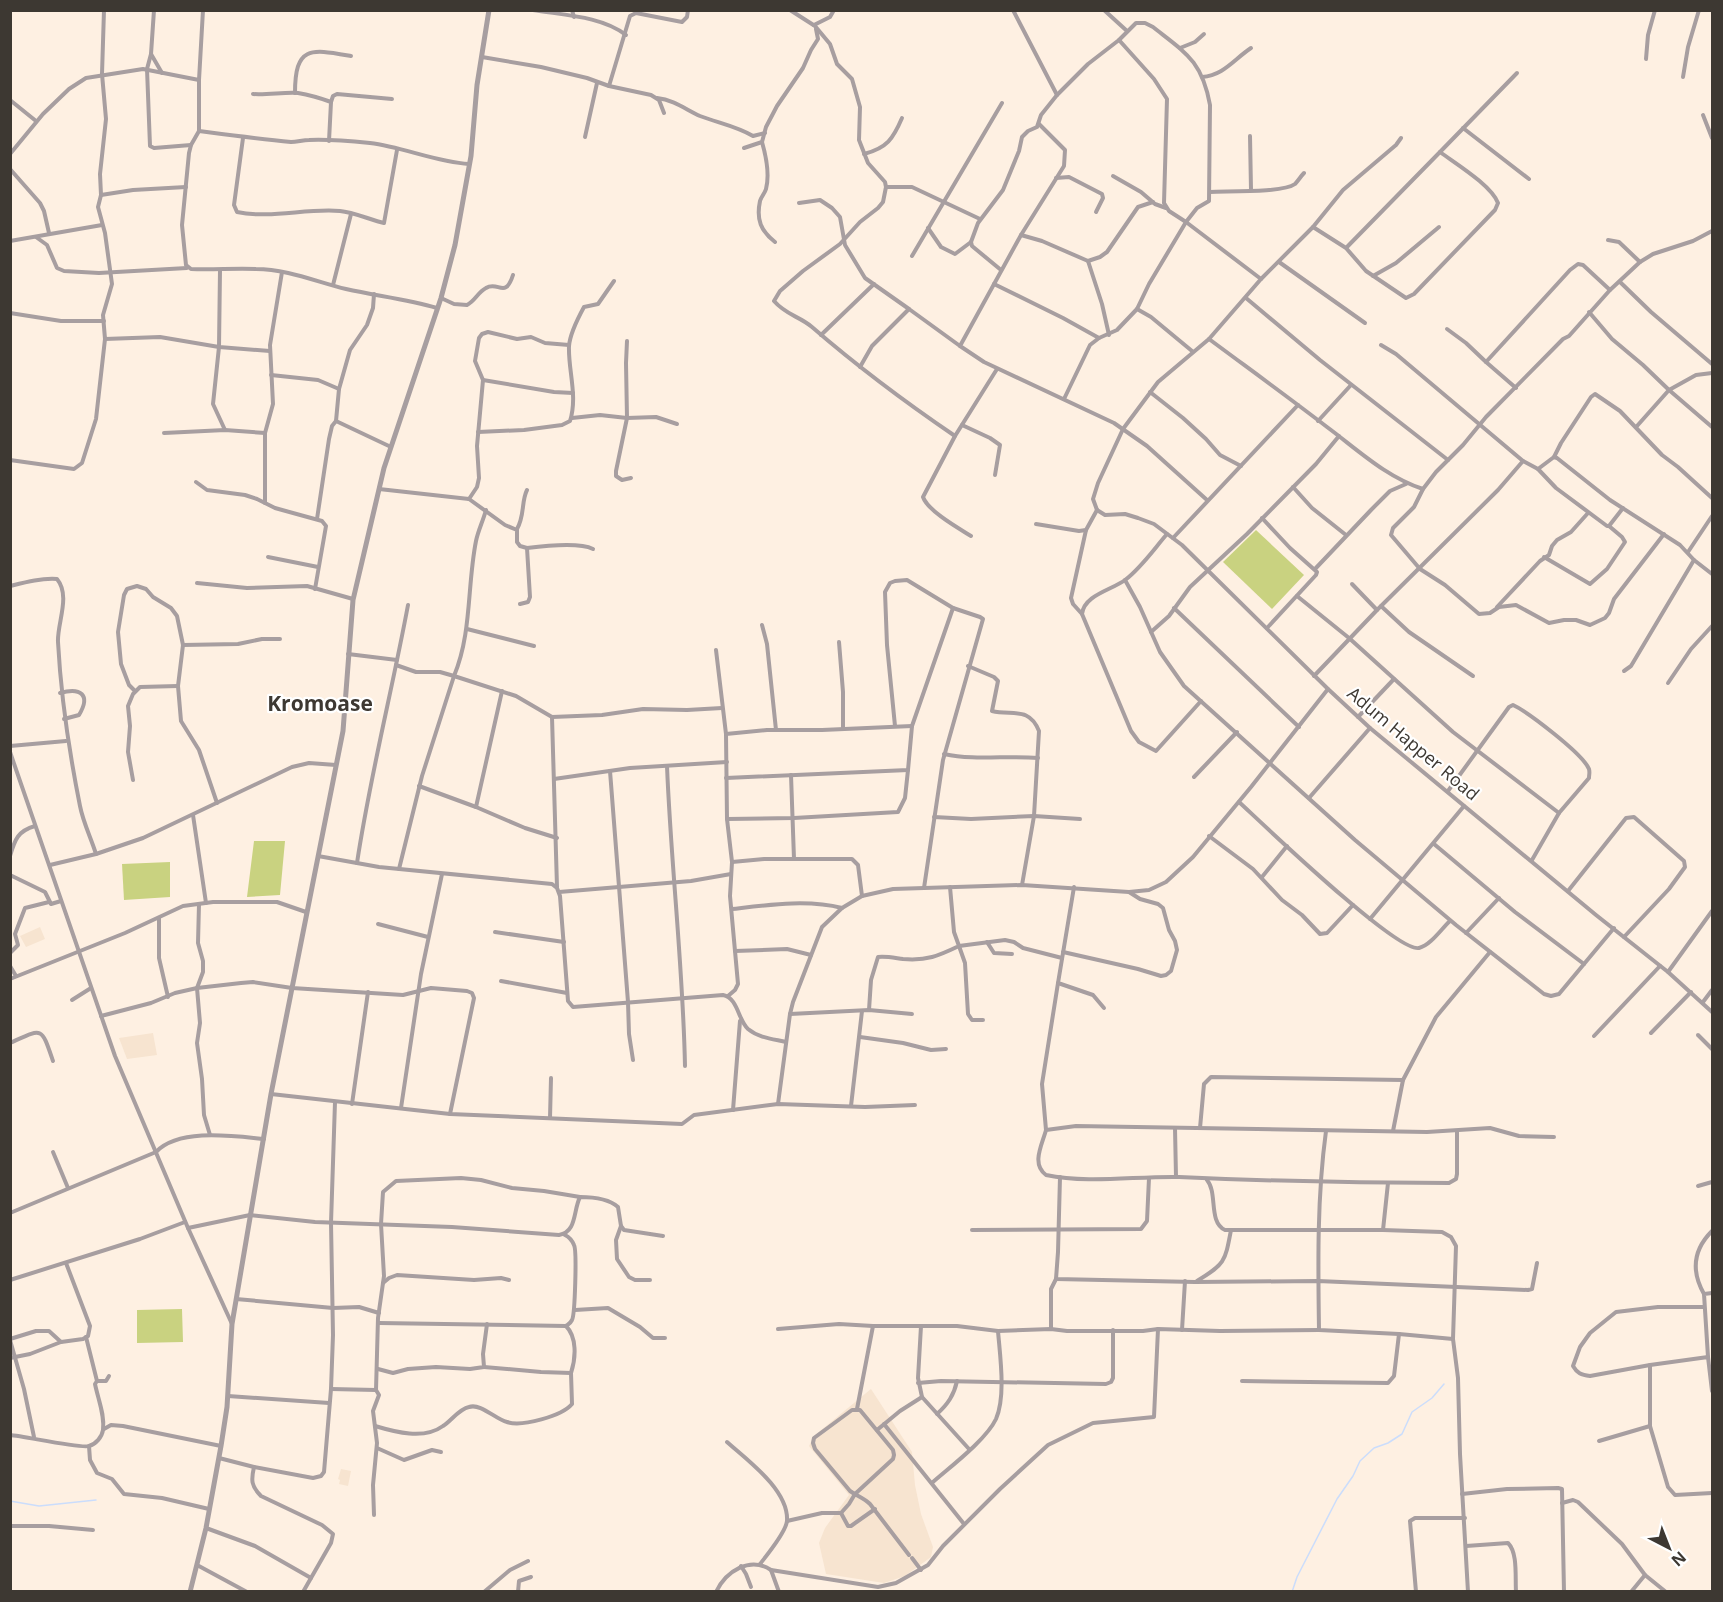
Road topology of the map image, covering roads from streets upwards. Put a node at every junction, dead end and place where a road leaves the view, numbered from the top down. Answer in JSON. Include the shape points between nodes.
{"nodes":[{"id":1,"x":104,"y":10,"type":"edge"},
{"id":2,"x":154,"y":10,"type":"edge"},
{"id":3,"x":203,"y":10,"type":"edge"},
{"id":4,"x":489,"y":10,"type":"edge"},
{"id":5,"x":572,"y":10,"type":"edge"},
{"id":6,"x":688,"y":10,"type":"edge"},
{"id":7,"x":790,"y":10,"type":"edge"},
{"id":8,"x":834,"y":10,"type":"edge"},
{"id":9,"x":1013,"y":10,"type":"edge"},
{"id":10,"x":1104,"y":10,"type":"edge"},
{"id":11,"x":1655,"y":10,"type":"edge"},
{"id":12,"x":1700,"y":10,"type":"edge"},
{"id":13,"x":534,"y":11,"type":"edge"},
{"id":14,"x":574,"y":17,"type":"junction"},
{"id":15,"x":814,"y":25,"type":"junction"},
{"id":16,"x":1127,"y":31,"type":"junction"},
{"id":17,"x":1204,"y":34,"type":"dead end"},
{"id":18,"x":626,"y":35,"type":"junction"},
{"id":19,"x":1119,"y":40,"type":"junction"},
{"id":20,"x":1180,"y":48,"type":"junction"},
{"id":21,"x":1251,"y":48,"type":"dead end"},
{"id":22,"x":151,"y":54,"type":"junction"},
{"id":23,"x":351,"y":56,"type":"dead end"},
{"id":24,"x":481,"y":57,"type":"junction"},
{"id":25,"x":1646,"y":59,"type":"dead end"},
{"id":26,"x":147,"y":69,"type":"junction"},
{"id":27,"x":163,"y":73,"type":"junction"},
{"id":28,"x":1516,"y":73,"type":"dead end"},
{"id":29,"x":102,"y":74,"type":"junction"},
{"id":30,"x":1202,"y":77,"type":"junction"},
{"id":31,"x":1683,"y":77,"type":"dead end"},
{"id":32,"x":199,"y":80,"type":"junction"},
{"id":33,"x":597,"y":82,"type":"junction"},
{"id":34,"x":609,"y":86,"type":"junction"},
{"id":35,"x":295,"y":93,"type":"junction"},
{"id":36,"x":253,"y":94,"type":"dead end"},
{"id":37,"x":1058,"y":95,"type":"junction"},
{"id":38,"x":656,"y":98,"type":"junction"},
{"id":39,"x":392,"y":99,"type":"dead end"},
{"id":40,"x":10,"y":100,"type":"edge"},
{"id":41,"x":331,"y":102,"type":"junction"},
{"id":42,"x":1002,"y":103,"type":"dead end"},
{"id":43,"x":664,"y":113,"type":"dead end"},
{"id":44,"x":1703,"y":115,"type":"dead end"},
{"id":45,"x":902,"y":118,"type":"dead end"},
{"id":46,"x":36,"y":121,"type":"junction"},
{"id":47,"x":1039,"y":124,"type":"junction"},
{"id":48,"x":1463,"y":129,"type":"junction"},
{"id":49,"x":199,"y":131,"type":"junction"},
{"id":50,"x":765,"y":133,"type":"junction"},
{"id":51,"x":1250,"y":136,"type":"dead end"},
{"id":52,"x":585,"y":137,"type":"dead end"},
{"id":53,"x":243,"y":138,"type":"junction"},
{"id":54,"x":1401,"y":138,"type":"dead end"},
{"id":55,"x":1713,"y":138,"type":"edge"},
{"id":56,"x":329,"y":141,"type":"junction"},
{"id":57,"x":762,"y":142,"type":"junction"},
{"id":58,"x":191,"y":145,"type":"junction"},
{"id":59,"x":744,"y":148,"type":"dead end"},
{"id":60,"x":398,"y":150,"type":"junction"},
{"id":61,"x":1440,"y":152,"type":"junction"},
{"id":62,"x":10,"y":154,"type":"edge"},
{"id":63,"x":864,"y":154,"type":"junction"},
{"id":64,"x":470,"y":164,"type":"junction"},
{"id":65,"x":10,"y":169,"type":"edge"},
{"id":66,"x":1304,"y":172,"type":"dead end"},
{"id":67,"x":1113,"y":176,"type":"dead end"},
{"id":68,"x":1056,"y":178,"type":"junction"},
{"id":69,"x":1529,"y":179,"type":"dead end"},
{"id":70,"x":186,"y":187,"type":"junction"},
{"id":71,"x":886,"y":187,"type":"junction"},
{"id":72,"x":1251,"y":190,"type":"junction"},
{"id":73,"x":1210,"y":192,"type":"junction"},
{"id":74,"x":100,"y":195,"type":"junction"},
{"id":75,"x":944,"y":201,"type":"junction"},
{"id":76,"x":1153,"y":202,"type":"junction"},
{"id":77,"x":799,"y":203,"type":"dead end"},
{"id":78,"x":1167,"y":208,"type":"junction"},
{"id":79,"x":1096,"y":212,"type":"dead end"},
{"id":80,"x":351,"y":214,"type":"junction"},
{"id":81,"x":980,"y":219,"type":"junction"},
{"id":82,"x":1186,"y":222,"type":"junction"},
{"id":83,"x":102,"y":225,"type":"junction"},
{"id":84,"x":1313,"y":227,"type":"junction"},
{"id":85,"x":1439,"y":227,"type":"dead end"},
{"id":86,"x":928,"y":228,"type":"junction"},
{"id":87,"x":1713,"y":231,"type":"edge"},
{"id":88,"x":50,"y":234,"type":"junction"},
{"id":89,"x":1021,"y":235,"type":"junction"},
{"id":90,"x":36,"y":237,"type":"junction"},
{"id":91,"x":844,"y":240,"type":"junction"},
{"id":92,"x":1608,"y":240,"type":"dead end"},
{"id":93,"x":10,"y":241,"type":"edge"},
{"id":94,"x":775,"y":242,"type":"dead end"},
{"id":95,"x":971,"y":242,"type":"junction"},
{"id":96,"x":1346,"y":248,"type":"junction"},
{"id":97,"x":912,"y":256,"type":"dead end"},
{"id":98,"x":1088,"y":261,"type":"junction"},
{"id":99,"x":1279,"y":262,"type":"junction"},
{"id":100,"x":1640,"y":262,"type":"junction"},
{"id":101,"x":188,"y":268,"type":"junction"},
{"id":102,"x":220,"y":270,"type":"junction"},
{"id":103,"x":1001,"y":270,"type":"junction"},
{"id":104,"x":112,"y":272,"type":"junction"},
{"id":105,"x":282,"y":272,"type":"junction"},
{"id":106,"x":513,"y":275,"type":"dead end"},
{"id":107,"x":1373,"y":276,"type":"junction"},
{"id":108,"x":1262,"y":279,"type":"junction"},
{"id":109,"x":614,"y":281,"type":"dead end"},
{"id":110,"x":1620,"y":282,"type":"junction"},
{"id":111,"x":874,"y":284,"type":"junction"},
{"id":112,"x":994,"y":284,"type":"junction"},
{"id":113,"x":333,"y":285,"type":"junction"},
{"id":114,"x":1610,"y":290,"type":"junction"},
{"id":115,"x":374,"y":294,"type":"junction"},
{"id":116,"x":441,"y":298,"type":"junction"},
{"id":117,"x":1246,"y":298,"type":"junction"},
{"id":118,"x":437,"y":308,"type":"junction"},
{"id":119,"x":909,"y":309,"type":"junction"},
{"id":120,"x":1137,"y":309,"type":"junction"},
{"id":121,"x":1589,"y":312,"type":"junction"},
{"id":122,"x":10,"y":313,"type":"edge"},
{"id":123,"x":104,"y":321,"type":"junction"},
{"id":124,"x":1365,"y":323,"type":"dead end"},
{"id":125,"x":1447,"y":329,"type":"dead end"},
{"id":126,"x":821,"y":335,"type":"junction"},
{"id":127,"x":1109,"y":335,"type":"junction"},
{"id":128,"x":1099,"y":338,"type":"junction"},
{"id":129,"x":105,"y":339,"type":"junction"},
{"id":130,"x":1209,"y":339,"type":"junction"},
{"id":131,"x":627,"y":342,"type":"dead end"},
{"id":132,"x":569,"y":345,"type":"junction"},
{"id":133,"x":1381,"y":345,"type":"dead end"},
{"id":134,"x":960,"y":346,"type":"junction"},
{"id":135,"x":219,"y":347,"type":"junction"},
{"id":136,"x":270,"y":351,"type":"junction"},
{"id":137,"x":1192,"y":351,"type":"junction"},
{"id":138,"x":1486,"y":362,"type":"junction"},
{"id":139,"x":1713,"y":364,"type":"edge"},
{"id":140,"x":860,"y":367,"type":"junction"},
{"id":141,"x":997,"y":369,"type":"junction"},
{"id":142,"x":1713,"y":373,"type":"edge"},
{"id":143,"x":270,"y":375,"type":"junction"},
{"id":144,"x":483,"y":380,"type":"junction"},
{"id":145,"x":1351,"y":385,"type":"junction"},
{"id":146,"x":1516,"y":388,"type":"junction"},
{"id":147,"x":339,"y":390,"type":"junction"},
{"id":148,"x":1669,"y":390,"type":"junction"},
{"id":149,"x":1150,"y":392,"type":"junction"},
{"id":150,"x":573,"y":393,"type":"junction"},
{"id":151,"x":1064,"y":399,"type":"junction"},
{"id":152,"x":1298,"y":405,"type":"junction"},
{"id":153,"x":572,"y":418,"type":"junction"},
{"id":154,"x":627,"y":418,"type":"junction"},
{"id":155,"x":336,"y":421,"type":"junction"},
{"id":156,"x":1318,"y":421,"type":"junction"},
{"id":157,"x":677,"y":424,"type":"dead end"},
{"id":158,"x":962,"y":425,"type":"junction"},
{"id":159,"x":1479,"y":426,"type":"junction"},
{"id":160,"x":1637,"y":426,"type":"junction"},
{"id":161,"x":1713,"y":427,"type":"edge"},
{"id":162,"x":1123,"y":429,"type":"junction"},
{"id":163,"x":225,"y":430,"type":"junction"},
{"id":164,"x":266,"y":432,"type":"junction"},
{"id":165,"x":478,"y":432,"type":"junction"},
{"id":166,"x":164,"y":433,"type":"dead end"},
{"id":167,"x":955,"y":436,"type":"junction"},
{"id":168,"x":1339,"y":436,"type":"junction"},
{"id":169,"x":392,"y":447,"type":"junction"},
{"id":170,"x":1554,"y":457,"type":"junction"},
{"id":171,"x":10,"y":460,"type":"edge"},
{"id":172,"x":1448,"y":460,"type":"junction"},
{"id":173,"x":1523,"y":461,"type":"junction"},
{"id":174,"x":1241,"y":466,"type":"junction"},
{"id":175,"x":1538,"y":469,"type":"junction"},
{"id":176,"x":995,"y":475,"type":"dead end"},
{"id":177,"x":631,"y":478,"type":"dead end"},
{"id":178,"x":196,"y":482,"type":"dead end"},
{"id":179,"x":1407,"y":483,"type":"junction"},
{"id":180,"x":1293,"y":487,"type":"junction"},
{"id":181,"x":379,"y":489,"type":"junction"},
{"id":182,"x":1423,"y":489,"type":"junction"},
{"id":183,"x":526,"y":490,"type":"dead end"},
{"id":184,"x":1713,"y":498,"type":"edge"},
{"id":185,"x":469,"y":500,"type":"junction"},
{"id":186,"x":1207,"y":500,"type":"junction"},
{"id":187,"x":265,"y":503,"type":"junction"},
{"id":188,"x":1623,"y":508,"type":"junction"},
{"id":189,"x":486,"y":510,"type":"junction"},
{"id":190,"x":1097,"y":510,"type":"junction"},
{"id":191,"x":1588,"y":513,"type":"junction"},
{"id":192,"x":1713,"y":516,"type":"edge"},
{"id":193,"x":1262,"y":518,"type":"junction"},
{"id":194,"x":317,"y":519,"type":"junction"},
{"id":195,"x":1036,"y":524,"type":"dead end"},
{"id":196,"x":1609,"y":526,"type":"junction"},
{"id":197,"x":517,"y":530,"type":"junction"},
{"id":198,"x":1086,"y":530,"type":"junction"},
{"id":199,"x":1167,"y":534,"type":"junction"},
{"id":200,"x":1664,"y":534,"type":"junction"},
{"id":201,"x":1346,"y":535,"type":"junction"},
{"id":202,"x":971,"y":536,"type":"dead end"},
{"id":203,"x":1173,"y":538,"type":"junction"},
{"id":204,"x":527,"y":548,"type":"junction"},
{"id":205,"x":593,"y":549,"type":"dead end"},
{"id":206,"x":1688,"y":552,"type":"junction"},
{"id":207,"x":268,"y":557,"type":"dead end"},
{"id":208,"x":1544,"y":557,"type":"junction"},
{"id":209,"x":1694,"y":560,"type":"junction"},
{"id":210,"x":318,"y":567,"type":"junction"},
{"id":211,"x":1420,"y":568,"type":"junction"},
{"id":212,"x":1315,"y":569,"type":"junction"},
{"id":213,"x":1208,"y":571,"type":"junction"},
{"id":214,"x":1713,"y":574,"type":"edge"},
{"id":215,"x":1125,"y":580,"type":"junction"},
{"id":216,"x":197,"y":583,"type":"dead end"},
{"id":217,"x":1352,"y":584,"type":"dead end"},
{"id":218,"x":10,"y":586,"type":"edge"},
{"id":219,"x":315,"y":589,"type":"junction"},
{"id":220,"x":1297,"y":596,"type":"junction"},
{"id":221,"x":353,"y":600,"type":"junction"},
{"id":222,"x":520,"y":604,"type":"dead end"},
{"id":223,"x":408,"y":605,"type":"dead end"},
{"id":224,"x":1381,"y":606,"type":"junction"},
{"id":225,"x":953,"y":608,"type":"junction"},
{"id":226,"x":1174,"y":608,"type":"junction"},
{"id":227,"x":1495,"y":609,"type":"junction"},
{"id":228,"x":1377,"y":610,"type":"junction"},
{"id":229,"x":1082,"y":614,"type":"junction"},
{"id":230,"x":762,"y":625,"type":"dead end"},
{"id":231,"x":1713,"y":626,"type":"edge"},
{"id":232,"x":1267,"y":628,"type":"junction"},
{"id":233,"x":467,"y":629,"type":"junction"},
{"id":234,"x":1151,"y":632,"type":"junction"},
{"id":235,"x":280,"y":639,"type":"dead end"},
{"id":236,"x":1349,"y":639,"type":"junction"},
{"id":237,"x":839,"y":642,"type":"dead end"},
{"id":238,"x":183,"y":645,"type":"junction"},
{"id":239,"x":534,"y":646,"type":"dead end"},
{"id":240,"x":716,"y":650,"type":"dead end"},
{"id":241,"x":348,"y":654,"type":"junction"},
{"id":242,"x":396,"y":662,"type":"junction"},
{"id":243,"x":968,"y":666,"type":"junction"},
{"id":244,"x":1624,"y":671,"type":"dead end"},
{"id":245,"x":454,"y":676,"type":"junction"},
{"id":246,"x":1314,"y":676,"type":"junction"},
{"id":247,"x":1473,"y":676,"type":"dead end"},
{"id":248,"x":1394,"y":679,"type":"junction"},
{"id":249,"x":1668,"y":682,"type":"dead end"},
{"id":250,"x":178,"y":686,"type":"junction"},
{"id":251,"x":1328,"y":689,"type":"junction"},
{"id":252,"x":135,"y":691,"type":"junction"},
{"id":253,"x":502,"y":691,"type":"junction"},
{"id":254,"x":60,"y":693,"type":"junction"},
{"id":255,"x":1201,"y":701,"type":"junction"},
{"id":256,"x":722,"y":708,"type":"junction"},
{"id":257,"x":552,"y":717,"type":"junction"},
{"id":258,"x":1358,"y":717,"type":"junction"},
{"id":259,"x":64,"y":719,"type":"junction"},
{"id":260,"x":895,"y":726,"type":"junction"},
{"id":261,"x":912,"y":726,"type":"junction"},
{"id":262,"x":1299,"y":727,"type":"junction"},
{"id":263,"x":1370,"y":728,"type":"junction"},
{"id":264,"x":843,"y":729,"type":"junction"},
{"id":265,"x":776,"y":730,"type":"junction"},
{"id":266,"x":1237,"y":732,"type":"junction"},
{"id":267,"x":726,"y":734,"type":"junction"},
{"id":268,"x":66,"y":741,"type":"junction"},
{"id":269,"x":10,"y":746,"type":"edge"},
{"id":270,"x":1478,"y":749,"type":"junction"},
{"id":271,"x":10,"y":752,"type":"edge"},
{"id":272,"x":945,"y":754,"type":"junction"},
{"id":273,"x":1038,"y":758,"type":"junction"},
{"id":274,"x":727,"y":762,"type":"junction"},
{"id":275,"x":1270,"y":762,"type":"junction"},
{"id":276,"x":336,"y":765,"type":"junction"},
{"id":277,"x":667,"y":766,"type":"junction"},
{"id":278,"x":908,"y":770,"type":"junction"},
{"id":279,"x":610,"y":771,"type":"junction"},
{"id":280,"x":791,"y":775,"type":"junction"},
{"id":281,"x":1194,"y":777,"type":"dead end"},
{"id":282,"x":726,"y":778,"type":"junction"},
{"id":283,"x":554,"y":779,"type":"junction"},
{"id":284,"x":133,"y":780,"type":"dead end"},
{"id":285,"x":419,"y":786,"type":"junction"},
{"id":286,"x":1448,"y":791,"type":"junction"},
{"id":287,"x":1309,"y":798,"type":"junction"},
{"id":288,"x":1239,"y":802,"type":"junction"},
{"id":289,"x":218,"y":803,"type":"junction"},
{"id":290,"x":1464,"y":806,"type":"junction"},
{"id":291,"x":476,"y":807,"type":"junction"},
{"id":292,"x":1559,"y":813,"type":"junction"},
{"id":293,"x":193,"y":815,"type":"junction"},
{"id":294,"x":1034,"y":816,"type":"junction"},
{"id":295,"x":794,"y":818,"type":"junction"},
{"id":296,"x":934,"y":818,"type":"junction"},
{"id":297,"x":727,"y":819,"type":"junction"},
{"id":298,"x":1080,"y":819,"type":"dead end"},
{"id":299,"x":35,"y":826,"type":"junction"},
{"id":300,"x":1209,"y":836,"type":"junction"},
{"id":301,"x":557,"y":838,"type":"junction"},
{"id":302,"x":1434,"y":844,"type":"junction"},
{"id":303,"x":1287,"y":846,"type":"junction"},
{"id":304,"x":96,"y":854,"type":"junction"},
{"id":305,"x":10,"y":856,"type":"edge"},
{"id":306,"x":318,"y":856,"type":"junction"},
{"id":307,"x":794,"y":859,"type":"junction"},
{"id":308,"x":1532,"y":860,"type":"junction"},
{"id":309,"x":357,"y":862,"type":"junction"},
{"id":310,"x":732,"y":862,"type":"junction"},
{"id":311,"x":50,"y":865,"type":"junction"},
{"id":312,"x":399,"y":869,"type":"junction"},
{"id":313,"x":442,"y":874,"type":"junction"},
{"id":314,"x":731,"y":874,"type":"junction"},
{"id":315,"x":10,"y":875,"type":"edge"},
{"id":316,"x":1262,"y":877,"type":"junction"},
{"id":317,"x":1402,"y":880,"type":"junction"},
{"id":318,"x":674,"y":882,"type":"junction"},
{"id":319,"x":1022,"y":885,"type":"junction"},
{"id":320,"x":950,"y":887,"type":"junction"},
{"id":321,"x":1074,"y":887,"type":"junction"},
{"id":322,"x":619,"y":888,"type":"junction"},
{"id":323,"x":924,"y":888,"type":"junction"},
{"id":324,"x":557,"y":890,"type":"junction"},
{"id":325,"x":1568,"y":891,"type":"junction"},
{"id":326,"x":1129,"y":892,"type":"junction"},
{"id":327,"x":862,"y":896,"type":"junction"},
{"id":328,"x":1499,"y":898,"type":"junction"},
{"id":329,"x":61,"y":901,"type":"junction"},
{"id":330,"x":49,"y":902,"type":"junction"},
{"id":331,"x":206,"y":903,"type":"junction"},
{"id":332,"x":199,"y":904,"type":"junction"},
{"id":333,"x":1353,"y":905,"type":"junction"},
{"id":334,"x":842,"y":908,"type":"junction"},
{"id":335,"x":732,"y":909,"type":"junction"},
{"id":336,"x":1713,"y":911,"type":"edge"},
{"id":337,"x":306,"y":912,"type":"junction"},
{"id":338,"x":159,"y":917,"type":"junction"},
{"id":339,"x":1370,"y":919,"type":"junction"},
{"id":340,"x":1450,"y":921,"type":"junction"},
{"id":341,"x":378,"y":924,"type":"dead end"},
{"id":342,"x":1614,"y":928,"type":"junction"},
{"id":343,"x":495,"y":932,"type":"dead end"},
{"id":344,"x":1466,"y":933,"type":"junction"},
{"id":345,"x":428,"y":937,"type":"junction"},
{"id":346,"x":1624,"y":937,"type":"junction"},
{"id":347,"x":564,"y":942,"type":"junction"},
{"id":348,"x":987,"y":942,"type":"junction"},
{"id":349,"x":959,"y":946,"type":"junction"},
{"id":350,"x":735,"y":951,"type":"junction"},
{"id":351,"x":1063,"y":952,"type":"junction"},
{"id":352,"x":1490,"y":952,"type":"junction"},
{"id":353,"x":10,"y":953,"type":"edge"},
{"id":354,"x":79,"y":953,"type":"junction"},
{"id":355,"x":1012,"y":954,"type":"dead end"},
{"id":356,"x":811,"y":955,"type":"junction"},
{"id":357,"x":1062,"y":958,"type":"junction"},
{"id":358,"x":1584,"y":964,"type":"junction"},
{"id":359,"x":10,"y":966,"type":"edge"},
{"id":360,"x":1660,"y":966,"type":"junction"},
{"id":361,"x":1668,"y":972,"type":"junction"},
{"id":362,"x":16,"y":976,"type":"junction"},
{"id":363,"x":10,"y":979,"type":"edge"},
{"id":364,"x":501,"y":981,"type":"dead end"},
{"id":365,"x":1058,"y":983,"type":"junction"},
{"id":366,"x":91,"y":988,"type":"junction"},
{"id":367,"x":197,"y":988,"type":"junction"},
{"id":368,"x":291,"y":988,"type":"junction"},
{"id":369,"x":1713,"y":990,"type":"edge"},
{"id":370,"x":368,"y":992,"type":"junction"},
{"id":371,"x":418,"y":992,"type":"junction"},
{"id":372,"x":1691,"y":992,"type":"junction"},
{"id":373,"x":567,"y":993,"type":"junction"},
{"id":374,"x":728,"y":996,"type":"junction"},
{"id":375,"x":168,"y":997,"type":"junction"},
{"id":376,"x":684,"y":997,"type":"junction"},
{"id":377,"x":72,"y":1000,"type":"dead end"},
{"id":378,"x":628,"y":1002,"type":"junction"},
{"id":379,"x":1703,"y":1002,"type":"junction"},
{"id":380,"x":1104,"y":1008,"type":"dead end"},
{"id":381,"x":869,"y":1010,"type":"junction"},
{"id":382,"x":862,"y":1011,"type":"junction"},
{"id":383,"x":1713,"y":1012,"type":"edge"},
{"id":384,"x":790,"y":1014,"type":"junction"},
{"id":385,"x":912,"y":1014,"type":"dead end"},
{"id":386,"x":101,"y":1016,"type":"junction"},
{"id":387,"x":740,"y":1019,"type":"junction"},
{"id":388,"x":983,"y":1020,"type":"dead end"},
{"id":389,"x":1651,"y":1032,"type":"dead end"},
{"id":390,"x":1698,"y":1035,"type":"dead end"},
{"id":391,"x":1594,"y":1036,"type":"dead end"},
{"id":392,"x":860,"y":1037,"type":"junction"},
{"id":393,"x":10,"y":1042,"type":"edge"},
{"id":394,"x":786,"y":1042,"type":"junction"},
{"id":395,"x":946,"y":1049,"type":"dead end"},
{"id":396,"x":1713,"y":1049,"type":"edge"},
{"id":397,"x":633,"y":1060,"type":"dead end"},
{"id":398,"x":53,"y":1061,"type":"dead end"},
{"id":399,"x":685,"y":1066,"type":"dead end"},
{"id":400,"x":551,"y":1078,"type":"dead end"},
{"id":401,"x":1402,"y":1080,"type":"junction"},
{"id":402,"x":271,"y":1094,"type":"junction"},
{"id":403,"x":335,"y":1102,"type":"junction"},
{"id":404,"x":351,"y":1104,"type":"junction"},
{"id":405,"x":778,"y":1104,"type":"junction"},
{"id":406,"x":915,"y":1105,"type":"dead end"},
{"id":407,"x":851,"y":1106,"type":"junction"},
{"id":408,"x":401,"y":1108,"type":"junction"},
{"id":409,"x":733,"y":1110,"type":"junction"},
{"id":410,"x":450,"y":1114,"type":"junction"},
{"id":411,"x":550,"y":1118,"type":"junction"},
{"id":412,"x":1175,"y":1128,"type":"junction"},
{"id":413,"x":1200,"y":1128,"type":"junction"},
{"id":414,"x":1046,"y":1130,"type":"junction"},
{"id":415,"x":1326,"y":1131,"type":"junction"},
{"id":416,"x":1393,"y":1131,"type":"junction"},
{"id":417,"x":1457,"y":1132,"type":"junction"},
{"id":418,"x":210,"y":1136,"type":"junction"},
{"id":419,"x":1554,"y":1137,"type":"dead end"},
{"id":420,"x":265,"y":1139,"type":"junction"},
{"id":421,"x":53,"y":1152,"type":"dead end"},
{"id":422,"x":156,"y":1152,"type":"junction"},
{"id":423,"x":1060,"y":1177,"type":"junction"},
{"id":424,"x":1176,"y":1177,"type":"junction"},
{"id":425,"x":1149,"y":1179,"type":"junction"},
{"id":426,"x":1206,"y":1179,"type":"junction"},
{"id":427,"x":1321,"y":1182,"type":"junction"},
{"id":428,"x":1713,"y":1182,"type":"edge"},
{"id":429,"x":1388,"y":1184,"type":"junction"},
{"id":430,"x":1698,"y":1186,"type":"dead end"},
{"id":431,"x":68,"y":1188,"type":"junction"},
{"id":432,"x":580,"y":1197,"type":"junction"},
{"id":433,"x":10,"y":1213,"type":"edge"},
{"id":434,"x":250,"y":1215,"type":"junction"},
{"id":435,"x":185,"y":1222,"type":"junction"},
{"id":436,"x":331,"y":1223,"type":"junction"},
{"id":437,"x":381,"y":1224,"type":"junction"},
{"id":438,"x":621,"y":1226,"type":"junction"},
{"id":439,"x":188,"y":1228,"type":"junction"},
{"id":440,"x":972,"y":1230,"type":"dead end"},
{"id":441,"x":1059,"y":1230,"type":"junction"},
{"id":442,"x":1231,"y":1230,"type":"junction"},
{"id":443,"x":1319,"y":1230,"type":"junction"},
{"id":444,"x":1383,"y":1230,"type":"junction"},
{"id":445,"x":1713,"y":1230,"type":"edge"},
{"id":446,"x":564,"y":1234,"type":"junction"},
{"id":447,"x":663,"y":1236,"type":"dead end"},
{"id":448,"x":66,"y":1263,"type":"junction"},
{"id":449,"x":1537,"y":1263,"type":"dead end"},
{"id":450,"x":11,"y":1278,"type":"edge"},
{"id":451,"x":1056,"y":1279,"type":"junction"},
{"id":452,"x":509,"y":1280,"type":"dead end"},
{"id":453,"x":650,"y":1280,"type":"dead end"},
{"id":454,"x":1185,"y":1281,"type":"junction"},
{"id":455,"x":1318,"y":1281,"type":"junction"},
{"id":456,"x":1195,"y":1282,"type":"junction"},
{"id":457,"x":383,"y":1284,"type":"junction"},
{"id":458,"x":1455,"y":1288,"type":"junction"},
{"id":459,"x":1713,"y":1293,"type":"edge"},
{"id":460,"x":1704,"y":1294,"type":"junction"},
{"id":461,"x":236,"y":1299,"type":"junction"},
{"id":462,"x":1703,"y":1307,"type":"junction"},
{"id":463,"x":333,"y":1308,"type":"junction"},
{"id":464,"x":575,"y":1310,"type":"junction"},
{"id":465,"x":379,"y":1313,"type":"junction"},
{"id":466,"x":378,"y":1323,"type":"junction"},
{"id":467,"x":232,"y":1324,"type":"junction"},
{"id":468,"x":487,"y":1324,"type":"junction"},
{"id":469,"x":566,"y":1326,"type":"junction"},
{"id":470,"x":873,"y":1326,"type":"junction"},
{"id":471,"x":921,"y":1326,"type":"junction"},
{"id":472,"x":778,"y":1329,"type":"dead end"},
{"id":473,"x":1051,"y":1329,"type":"junction"},
{"id":474,"x":1158,"y":1329,"type":"junction"},
{"id":475,"x":1113,"y":1330,"type":"junction"},
{"id":476,"x":1182,"y":1330,"type":"junction"},
{"id":477,"x":1319,"y":1330,"type":"junction"},
{"id":478,"x":998,"y":1331,"type":"junction"},
{"id":479,"x":1399,"y":1334,"type":"junction"},
{"id":480,"x":86,"y":1337,"type":"junction"},
{"id":481,"x":665,"y":1338,"type":"dead end"},
{"id":482,"x":1453,"y":1339,"type":"junction"},
{"id":483,"x":10,"y":1340,"type":"edge"},
{"id":484,"x":61,"y":1342,"type":"junction"},
{"id":485,"x":1708,"y":1357,"type":"junction"},
{"id":486,"x":13,"y":1358,"type":"edge"},
{"id":487,"x":1650,"y":1365,"type":"junction"},
{"id":488,"x":484,"y":1367,"type":"junction"},
{"id":489,"x":378,"y":1369,"type":"junction"},
{"id":490,"x":571,"y":1373,"type":"junction"},
{"id":491,"x":109,"y":1376,"type":"dead end"},
{"id":492,"x":97,"y":1381,"type":"junction"},
{"id":493,"x":957,"y":1381,"type":"junction"},
{"id":494,"x":1001,"y":1381,"type":"junction"},
{"id":495,"x":1242,"y":1381,"type":"dead end"},
{"id":496,"x":1712,"y":1382,"type":"edge"},
{"id":497,"x":918,"y":1383,"type":"junction"},
{"id":498,"x":331,"y":1389,"type":"junction"},
{"id":499,"x":376,"y":1390,"type":"junction"},
{"id":500,"x":1713,"y":1390,"type":"edge"},
{"id":501,"x":227,"y":1396,"type":"junction"},
{"id":502,"x":922,"y":1397,"type":"junction"},
{"id":503,"x":329,"y":1403,"type":"junction"},
{"id":504,"x":857,"y":1410,"type":"junction"},
{"id":505,"x":937,"y":1414,"type":"junction"},
{"id":506,"x":103,"y":1415,"type":"junction"},
{"id":507,"x":114,"y":1424,"type":"junction"},
{"id":508,"x":884,"y":1424,"type":"junction"},
{"id":509,"x":375,"y":1426,"type":"junction"},
{"id":510,"x":1650,"y":1426,"type":"junction"},
{"id":511,"x":103,"y":1430,"type":"junction"},
{"id":512,"x":877,"y":1430,"type":"junction"},
{"id":513,"x":10,"y":1435,"type":"edge"},
{"id":514,"x":34,"y":1437,"type":"junction"},
{"id":515,"x":1599,"y":1441,"type":"dead end"},
{"id":516,"x":727,"y":1442,"type":"dead end"},
{"id":517,"x":89,"y":1446,"type":"junction"},
{"id":518,"x":221,"y":1446,"type":"junction"},
{"id":519,"x":377,"y":1448,"type":"junction"},
{"id":520,"x":969,"y":1449,"type":"junction"},
{"id":521,"x":441,"y":1452,"type":"dead end"},
{"id":522,"x":219,"y":1458,"type":"junction"},
{"id":523,"x":254,"y":1467,"type":"junction"},
{"id":524,"x":933,"y":1482,"type":"junction"},
{"id":525,"x":1713,"y":1493,"type":"edge"},
{"id":526,"x":855,"y":1494,"type":"junction"},
{"id":527,"x":1462,"y":1494,"type":"junction"},
{"id":528,"x":1562,"y":1503,"type":"junction"},
{"id":529,"x":209,"y":1509,"type":"junction"},
{"id":530,"x":875,"y":1509,"type":"junction"},
{"id":531,"x":841,"y":1513,"type":"junction"},
{"id":532,"x":374,"y":1515,"type":"dead end"},
{"id":533,"x":1465,"y":1518,"type":"junction"},
{"id":534,"x":787,"y":1521,"type":"junction"},
{"id":535,"x":964,"y":1524,"type":"junction"},
{"id":536,"x":10,"y":1526,"type":"edge"},
{"id":537,"x":206,"y":1528,"type":"junction"},
{"id":538,"x":93,"y":1530,"type":"dead end"},
{"id":539,"x":1466,"y":1546,"type":"junction"},
{"id":540,"x":528,"y":1561,"type":"dead end"},
{"id":541,"x":760,"y":1564,"type":"junction"},
{"id":542,"x":197,"y":1565,"type":"junction"},
{"id":543,"x":741,"y":1566,"type":"junction"},
{"id":544,"x":771,"y":1570,"type":"junction"},
{"id":545,"x":921,"y":1570,"type":"junction"},
{"id":546,"x":1645,"y":1575,"type":"junction"},
{"id":547,"x":531,"y":1577,"type":"dead end"},
{"id":548,"x":311,"y":1578,"type":"junction"},
{"id":549,"x":751,"y":1587,"type":"dead end"},
{"id":550,"x":85,"y":1591,"type":"edge"},
{"id":551,"x":34,"y":1592,"type":"edge"},
{"id":552,"x":98,"y":1592,"type":"edge"},
{"id":553,"x":190,"y":1592,"type":"edge"},
{"id":554,"x":247,"y":1592,"type":"edge"},
{"id":555,"x":303,"y":1592,"type":"edge"},
{"id":556,"x":484,"y":1592,"type":"edge"},
{"id":557,"x":518,"y":1592,"type":"edge"},
{"id":558,"x":716,"y":1592,"type":"edge"},
{"id":559,"x":778,"y":1592,"type":"edge"},
{"id":560,"x":1416,"y":1592,"type":"edge"},
{"id":561,"x":1468,"y":1592,"type":"edge"},
{"id":562,"x":1516,"y":1592,"type":"edge"},
{"id":563,"x":1564,"y":1592,"type":"edge"},
{"id":564,"x":1631,"y":1592,"type":"edge"},
{"id":565,"x":1666,"y":1592,"type":"edge"}],
"edges":[{"from":1,"to":29,"type":"street"},
{"from":2,"to":22,"type":"street"},
{"from":3,"to":32,"type":"street"},
{"from":4,"to":24,"type":"street"},
{"from":5,"to":14,"type":"street"},
{"from":6,"to":18,"type":"street","via":[[682,22],[633,13]]},
{"from":7,"to":15,"type":"street"},
{"from":8,"to":15,"type":"street","via":[[830,17]]},
{"from":9,"to":37,"type":"street"},
{"from":10,"to":16,"type":"street"},
{"from":11,"to":25,"type":"street"},
{"from":12,"to":31,"type":"street"},
{"from":13,"to":14,"type":"street"},
{"from":14,"to":18,"type":"street","via":[[615,28]]},
{"from":15,"to":50,"type":"street","via":[[818,39]]},
{"from":15,"to":63,"type":"street","via":[[830,44],[837,64],[852,79],[860,107],[858,134]]},
{"from":16,"to":19,"type":"street"},
{"from":16,"to":20,"type":"street","via":[[1136,23],[1145,23]]},
{"from":17,"to":20,"type":"street"},
{"from":18,"to":34,"type":"street"},
{"from":19,"to":37,"type":"street"},
{"from":19,"to":78,"type":"street","via":[[1167,99]]},
{"from":20,"to":30,"type":"street","via":[[1198,66]]},
{"from":21,"to":30,"type":"street","via":[[1221,72]]},
{"from":22,"to":26,"type":"street"},
{"from":22,"to":27,"type":"street"},
{"from":23,"to":35,"type":"street","via":[[313,51],[297,65]]},
{"from":24,"to":33,"type":"street","via":[[534,65]]},
{"from":24,"to":64,"type":"street"},
{"from":26,"to":27,"type":"street"},
{"from":26,"to":29,"type":"street"},
{"from":26,"to":58,"type":"street","via":[[150,147]]},
{"from":27,"to":32,"type":"street"},
{"from":28,"to":48,"type":"street"},
{"from":29,"to":46,"type":"street","via":[[78,82]]},
{"from":29,"to":74,"type":"street","via":[[106,119]]},
{"from":30,"to":73,"type":"street","via":[[1210,105]]},
{"from":32,"to":49,"type":"street"},
{"from":33,"to":34,"type":"street"},
{"from":33,"to":52,"type":"street"},
{"from":34,"to":38,"type":"street"},
{"from":35,"to":36,"type":"street"},
{"from":35,"to":41,"type":"street"},
{"from":37,"to":47,"type":"street","via":[[1041,115]]},
{"from":38,"to":43,"type":"street"},
{"from":38,"to":50,"type":"street","via":[[674,101],[753,136]]},
{"from":39,"to":41,"type":"street","via":[[337,94]]},
{"from":40,"to":46,"type":"street"},
{"from":41,"to":56,"type":"street"},
{"from":42,"to":75,"type":"street"},
{"from":44,"to":55,"type":"street"},
{"from":45,"to":63,"type":"street","via":[[888,142]]},
{"from":46,"to":62,"type":"street"},
{"from":47,"to":68,"type":"street","via":[[1065,150],[1064,166]]},
{"from":47,"to":81,"type":"street","via":[[1022,137],[1003,190]]},
{"from":48,"to":61,"type":"street"},
{"from":48,"to":69,"type":"street"},
{"from":49,"to":53,"type":"street"},
{"from":49,"to":58,"type":"street"},
{"from":50,"to":57,"type":"street"},
{"from":51,"to":72,"type":"street"},
{"from":53,"to":56,"type":"street"},
{"from":53,"to":80,"type":"street","via":[[234,205],[237,212]]},
{"from":54,"to":84,"type":"street","via":[[1343,190]]},
{"from":56,"to":60,"type":"street"},
{"from":57,"to":59,"type":"street"},
{"from":57,"to":94,"type":"street","via":[[767,180],[759,220],[763,231]]},
{"from":58,"to":70,"type":"street"},
{"from":60,"to":64,"type":"street"},
{"from":60,"to":80,"type":"street","via":[[384,224]]},
{"from":61,"to":96,"type":"street"},
{"from":61,"to":107,"type":"street","via":[[1484,186],[1497,200],[1497,207],[1414,294],[1406,298]]},
{"from":63,"to":71,"type":"street"},
{"from":64,"to":116,"type":"street"},
{"from":65,"to":88,"type":"street","via":[[40,203]]},
{"from":66,"to":72,"type":"street","via":[[1290,186]]},
{"from":67,"to":76,"type":"street"},
{"from":68,"to":79,"type":"street","via":[[1069,177],[1102,194]]},
{"from":68,"to":89,"type":"street"},
{"from":70,"to":74,"type":"street"},
{"from":70,"to":101,"type":"street","via":[[182,231]]},
{"from":71,"to":75,"type":"street","via":[[912,188]]},
{"from":71,"to":91,"type":"street","via":[[883,202]]},
{"from":72,"to":73,"type":"street"},
{"from":73,"to":82,"type":"street","via":[[1209,201]]},
{"from":74,"to":83,"type":"street"},
{"from":75,"to":81,"type":"street"},
{"from":75,"to":86,"type":"street"},
{"from":76,"to":78,"type":"street"},
{"from":76,"to":98,"type":"street","via":[[1138,207],[1107,252]]},
{"from":77,"to":91,"type":"street","via":[[820,200],[831,208],[840,217]]},
{"from":78,"to":82,"type":"street"},
{"from":80,"to":113,"type":"street"},
{"from":81,"to":95,"type":"street"},
{"from":82,"to":108,"type":"street"},
{"from":82,"to":120,"type":"street"},
{"from":83,"to":88,"type":"street"},
{"from":83,"to":104,"type":"street"},
{"from":84,"to":96,"type":"street"},
{"from":84,"to":99,"type":"street"},
{"from":85,"to":107,"type":"street","via":[[1396,263]]},
{"from":86,"to":95,"type":"street","via":[[941,246],[955,254]]},
{"from":86,"to":97,"type":"street"},
{"from":87,"to":100,"type":"street"},
{"from":88,"to":90,"type":"street"},
{"from":89,"to":98,"type":"street"},
{"from":89,"to":103,"type":"street"},
{"from":90,"to":93,"type":"street"},
{"from":90,"to":104,"type":"street","via":[[47,245],[60,270]]},
{"from":91,"to":111,"type":"street","via":[[859,270]]},
{"from":91,"to":126,"type":"street","via":[[780,291],[774,302]]},
{"from":92,"to":100,"type":"street","via":[[1618,242]]},
{"from":95,"to":103,"type":"street"},
{"from":96,"to":107,"type":"street"},
{"from":98,"to":127,"type":"street"},
{"from":99,"to":108,"type":"street"},
{"from":99,"to":124,"type":"street"},
{"from":100,"to":110,"type":"street"},
{"from":101,"to":102,"type":"street"},
{"from":101,"to":104,"type":"street"},
{"from":102,"to":105,"type":"street"},
{"from":102,"to":135,"type":"street"},
{"from":103,"to":112,"type":"street"},
{"from":104,"to":123,"type":"street"},
{"from":105,"to":113,"type":"street"},
{"from":105,"to":136,"type":"street"},
{"from":106,"to":116,"type":"street","via":[[507,287],[486,287],[467,305]]},
{"from":108,"to":117,"type":"street"},
{"from":109,"to":132,"type":"street","via":[[598,304],[584,307]]},
{"from":110,"to":114,"type":"street"},
{"from":110,"to":139,"type":"street"},
{"from":111,"to":119,"type":"street"},
{"from":111,"to":126,"type":"street"},
{"from":112,"to":128,"type":"street"},
{"from":112,"to":134,"type":"street"},
{"from":113,"to":115,"type":"street"},
{"from":114,"to":121,"type":"street"},
{"from":114,"to":138,"type":"street","via":[[1584,265],[1574,266]]},
{"from":115,"to":118,"type":"street"},
{"from":115,"to":147,"type":"street","via":[[367,325],[350,350]]},
{"from":116,"to":118,"type":"street"},
{"from":117,"to":130,"type":"street"},
{"from":117,"to":145,"type":"street"},
{"from":118,"to":169,"type":"street"},
{"from":119,"to":134,"type":"street"},
{"from":119,"to":140,"type":"street","via":[[872,346]]},
{"from":120,"to":127,"type":"street"},
{"from":120,"to":137,"type":"street"},
{"from":121,"to":146,"type":"street"},
{"from":121,"to":148,"type":"street","via":[[1612,339]]},
{"from":122,"to":123,"type":"street","via":[[61,321]]},
{"from":123,"to":129,"type":"street"},
{"from":125,"to":138,"type":"street"},
{"from":126,"to":140,"type":"street"},
{"from":127,"to":128,"type":"street"},
{"from":128,"to":151,"type":"street","via":[[1086,351]]},
{"from":129,"to":135,"type":"street","via":[[160,337]]},
{"from":129,"to":171,"type":"street","via":[[96,419],[82,463],[74,469]]},
{"from":130,"to":137,"type":"street"},
{"from":130,"to":152,"type":"street"},
{"from":131,"to":154,"type":"street"},
{"from":132,"to":144,"type":"street","via":[[485,332],[479,338],[475,361]]},
{"from":132,"to":150,"type":"street"},
{"from":133,"to":159,"type":"street"},
{"from":134,"to":141,"type":"street"},
{"from":135,"to":136,"type":"street"},
{"from":135,"to":163,"type":"street","via":[[213,404]]},
{"from":136,"to":143,"type":"street"},
{"from":137,"to":149,"type":"street"},
{"from":138,"to":146,"type":"street"},
{"from":140,"to":167,"type":"street"},
{"from":141,"to":151,"type":"street"},
{"from":141,"to":158,"type":"street"},
{"from":142,"to":148,"type":"street","via":[[1696,375]]},
{"from":143,"to":147,"type":"street","via":[[318,380]]},
{"from":143,"to":164,"type":"street","via":[[273,404]]},
{"from":144,"to":150,"type":"street"},
{"from":144,"to":165,"type":"street"},
{"from":145,"to":156,"type":"street"},
{"from":145,"to":172,"type":"street"},
{"from":146,"to":159,"type":"street"},
{"from":147,"to":155,"type":"street"},
{"from":148,"to":160,"type":"street"},
{"from":148,"to":161,"type":"street"},
{"from":149,"to":162,"type":"street"},
{"from":149,"to":174,"type":"street","via":[[1220,455]]},
{"from":150,"to":153,"type":"street"},
{"from":151,"to":162,"type":"street"},
{"from":152,"to":156,"type":"street"},
{"from":152,"to":174,"type":"street"},
{"from":153,"to":154,"type":"street"},
{"from":153,"to":165,"type":"street","via":[[562,425]]},
{"from":154,"to":157,"type":"street","via":[[656,417]]},
{"from":154,"to":177,"type":"street","via":[[615,471],[621,480]]},
{"from":155,"to":169,"type":"street"},
{"from":155,"to":194,"type":"street","via":[[329,439]]},
{"from":156,"to":168,"type":"street"},
{"from":158,"to":167,"type":"street"},
{"from":158,"to":176,"type":"street","via":[[1000,445]]},
{"from":159,"to":172,"type":"street"},
{"from":159,"to":173,"type":"street"},
{"from":160,"to":170,"type":"street","via":[[1595,394]]},
{"from":160,"to":184,"type":"street","via":[[1662,455]]},
{"from":162,"to":186,"type":"street"},
{"from":162,"to":190,"type":"street","via":[[1098,483],[1093,499]]},
{"from":163,"to":164,"type":"street"},
{"from":163,"to":166,"type":"street"},
{"from":164,"to":187,"type":"street"},
{"from":165,"to":185,"type":"street","via":[[479,478]]},
{"from":167,"to":202,"type":"street","via":[[924,500]]},
{"from":168,"to":179,"type":"street","via":[[1374,464]]},
{"from":168,"to":180,"type":"street"},
{"from":169,"to":181,"type":"street"},
{"from":170,"to":175,"type":"street"},
{"from":170,"to":188,"type":"street"},
{"from":172,"to":182,"type":"street"},
{"from":173,"to":175,"type":"street"},
{"from":173,"to":211,"type":"street"},
{"from":174,"to":186,"type":"street"},
{"from":175,"to":191,"type":"street"},
{"from":178,"to":187,"type":"street","via":[[207,490],[245,495]]},
{"from":179,"to":182,"type":"street"},
{"from":179,"to":201,"type":"street","via":[[1390,491]]},
{"from":180,"to":193,"type":"street"},
{"from":180,"to":201,"type":"street"},
{"from":181,"to":185,"type":"street"},
{"from":181,"to":221,"type":"street"},
{"from":182,"to":211,"type":"street","via":[[1418,502],[1391,535]]},
{"from":183,"to":197,"type":"street"},
{"from":185,"to":189,"type":"street"},
{"from":186,"to":203,"type":"street"},
{"from":187,"to":194,"type":"street"},
{"from":188,"to":196,"type":"street"},
{"from":188,"to":200,"type":"street"},
{"from":189,"to":197,"type":"street"},
{"from":189,"to":233,"type":"street","via":[[476,540]]},
{"from":190,"to":198,"type":"street"},
{"from":190,"to":199,"type":"street","name":"Adum Happer Road","via":[[1105,515],[1132,516]]},
{"from":191,"to":196,"type":"street"},
{"from":191,"to":208,"type":"street"},
{"from":192,"to":206,"type":"street"},
{"from":193,"to":212,"type":"street"},
{"from":193,"to":213,"type":"street"},
{"from":194,"to":210,"type":"street","via":[[326,526]]},
{"from":195,"to":198,"type":"street"},
{"from":196,"to":208,"type":"street","via":[[1624,542],[1607,569],[1590,584]]},
{"from":197,"to":204,"type":"street","via":[[516,542]]},
{"from":198,"to":229,"type":"street","via":[[1071,598]]},
{"from":199,"to":203,"type":"street","name":"Adum Happer Road"},
{"from":199,"to":215,"type":"street"},
{"from":200,"to":206,"type":"street"},
{"from":200,"to":227,"type":"street","via":[[1614,599],[1609,613],[1596,624],[1576,620],[1549,623],[1516,604]]},
{"from":201,"to":212,"type":"street"},
{"from":203,"to":213,"type":"street","name":"Adum Happer Road"},
{"from":204,"to":205,"type":"street","via":[[570,545]]},
{"from":204,"to":222,"type":"street","via":[[530,597]]},
{"from":206,"to":209,"type":"street"},
{"from":207,"to":210,"type":"street"},
{"from":208,"to":227,"type":"street"},
{"from":209,"to":214,"type":"street"},
{"from":209,"to":244,"type":"street"},
{"from":210,"to":219,"type":"street"},
{"from":211,"to":224,"type":"street"},
{"from":211,"to":227,"type":"street","via":[[1479,614]]},
{"from":212,"to":220,"type":"street","via":[[1316,575]]},
{"from":213,"to":226,"type":"street"},
{"from":213,"to":232,"type":"street","name":"Adum Happer Road"},
{"from":215,"to":229,"type":"street","via":[[1091,599]]},
{"from":215,"to":234,"type":"street"},
{"from":216,"to":219,"type":"street"},
{"from":217,"to":228,"type":"street"},
{"from":218,"to":254,"type":"street","via":[[47,579],[60,583]]},
{"from":219,"to":221,"type":"street"},
{"from":220,"to":232,"type":"street"},
{"from":220,"to":236,"type":"street"},
{"from":221,"to":241,"type":"street"},
{"from":223,"to":242,"type":"street"},
{"from":224,"to":228,"type":"street"},
{"from":224,"to":247,"type":"street","via":[[1409,632]]},
{"from":225,"to":243,"type":"street","via":[[982,619]]},
{"from":225,"to":260,"type":"street","via":[[907,580],[895,581],[885,592]]},
{"from":225,"to":261,"type":"street"},
{"from":226,"to":234,"type":"street"},
{"from":226,"to":262,"type":"street"},
{"from":228,"to":236,"type":"street"},
{"from":229,"to":255,"type":"street","via":[[1139,742],[1156,751]]},
{"from":230,"to":265,"type":"street"},
{"from":231,"to":249,"type":"street"},
{"from":232,"to":246,"type":"street","name":"Adum Happer Road"},
{"from":233,"to":239,"type":"street"},
{"from":233,"to":245,"type":"street"},
{"from":234,"to":255,"type":"street","via":[[1176,676]]},
{"from":235,"to":238,"type":"street"},
{"from":236,"to":246,"type":"street"},
{"from":236,"to":248,"type":"street"},
{"from":237,"to":264,"type":"street"},
{"from":238,"to":250,"type":"street"},
{"from":238,"to":252,"type":"street","via":[[175,612],[142,586],[128,589],[120,613],[118,652],[129,685]]},
{"from":240,"to":256,"type":"street"},
{"from":241,"to":242,"type":"street"},
{"from":241,"to":276,"type":"street","via":[[343,731]]},
{"from":242,"to":245,"type":"street","via":[[416,672]]},
{"from":242,"to":309,"type":"street"},
{"from":243,"to":272,"type":"street"},
{"from":243,"to":273,"type":"street","via":[[998,681],[992,711],[1026,715],[1036,725]]},
{"from":245,"to":253,"type":"street"},
{"from":245,"to":285,"type":"street"},
{"from":246,"to":251,"type":"street","name":"Adum Happer Road"},
{"from":248,"to":258,"type":"street"},
{"from":248,"to":270,"type":"street"},
{"from":250,"to":252,"type":"street","via":[[148,686]]},
{"from":250,"to":289,"type":"street","via":[[181,721],[199,750]]},
{"from":251,"to":258,"type":"street","name":"Adum Happer Road"},
{"from":251,"to":262,"type":"street"},
{"from":252,"to":284,"type":"street","via":[[128,706],[128,752]]},
{"from":253,"to":257,"type":"street"},
{"from":253,"to":291,"type":"street"},
{"from":254,"to":259,"type":"street"},
{"from":254,"to":259,"type":"street","via":[[77,690],[84,697],[79,715]]},
{"from":255,"to":266,"type":"street"},
{"from":256,"to":257,"type":"street","via":[[643,709]]},
{"from":256,"to":267,"type":"street"},
{"from":257,"to":283,"type":"street"},
{"from":258,"to":263,"type":"street","name":"Adum Happer Road"},
{"from":259,"to":268,"type":"street"},
{"from":260,"to":261,"type":"street"},
{"from":260,"to":264,"type":"street"},
{"from":261,"to":278,"type":"street"},
{"from":262,"to":275,"type":"street"},
{"from":263,"to":286,"type":"street","name":"Adum Happer Road"},
{"from":263,"to":287,"type":"street"},
{"from":264,"to":265,"type":"street"},
{"from":265,"to":267,"type":"street"},
{"from":266,"to":275,"type":"street"},
{"from":266,"to":281,"type":"street"},
{"from":267,"to":274,"type":"street"},
{"from":268,"to":269,"type":"street"},
{"from":268,"to":304,"type":"street","via":[[80,808]]},
{"from":270,"to":286,"type":"street"},
{"from":270,"to":292,"type":"street"},
{"from":270,"to":292,"type":"street","via":[[1509,707],[1513,705],[1533,717],[1588,767],[1589,778]]},
{"from":271,"to":299,"type":"street"},
{"from":272,"to":273,"type":"street","via":[[989,759]]},
{"from":272,"to":296,"type":"street"},
{"from":273,"to":294,"type":"street"},
{"from":274,"to":277,"type":"street"},
{"from":274,"to":282,"type":"street"},
{"from":275,"to":287,"type":"street"},
{"from":275,"to":288,"type":"street"},
{"from":276,"to":289,"type":"street","via":[[309,763],[292,767]]},
{"from":276,"to":306,"type":"street"},
{"from":277,"to":279,"type":"street"},
{"from":277,"to":318,"type":"street"},
{"from":278,"to":280,"type":"street"},
{"from":278,"to":295,"type":"street","via":[[905,798],[898,812]]},
{"from":279,"to":283,"type":"street"},
{"from":279,"to":322,"type":"street"},
{"from":280,"to":282,"type":"street"},
{"from":280,"to":295,"type":"street"},
{"from":282,"to":297,"type":"street"},
{"from":283,"to":301,"type":"street"},
{"from":285,"to":291,"type":"street"},
{"from":285,"to":312,"type":"street"},
{"from":286,"to":290,"type":"street","name":"Adum Happer Road"},
{"from":287,"to":317,"type":"street"},
{"from":288,"to":300,"type":"street"},
{"from":288,"to":303,"type":"street"},
{"from":289,"to":293,"type":"street"},
{"from":290,"to":302,"type":"street"},
{"from":290,"to":308,"type":"street","name":"Adum Happer Road"},
{"from":291,"to":301,"type":"street"},
{"from":292,"to":308,"type":"street"},
{"from":293,"to":304,"type":"street"},
{"from":293,"to":331,"type":"street"},
{"from":294,"to":296,"type":"street"},
{"from":294,"to":298,"type":"street"},
{"from":294,"to":319,"type":"street"},
{"from":295,"to":297,"type":"street"},
{"from":295,"to":307,"type":"street"},
{"from":296,"to":323,"type":"street"},
{"from":297,"to":310,"type":"street"},
{"from":299,"to":305,"type":"street","via":[[19,834]]},
{"from":299,"to":311,"type":"street"},
{"from":300,"to":316,"type":"street"},
{"from":300,"to":326,"type":"street","via":[[1166,882],[1149,890]]},
{"from":301,"to":324,"type":"street"},
{"from":302,"to":317,"type":"street"},
{"from":302,"to":328,"type":"street"},
{"from":303,"to":316,"type":"street"},
{"from":303,"to":333,"type":"street"},
{"from":304,"to":311,"type":"street"},
{"from":306,"to":309,"type":"street"},
{"from":306,"to":337,"type":"street"},
{"from":307,"to":310,"type":"street"},
{"from":307,"to":327,"type":"street","via":[[856,862]]},
{"from":308,"to":325,"type":"street","name":"Adum Happer Road"},
{"from":309,"to":312,"type":"street"},
{"from":310,"to":314,"type":"street"},
{"from":311,"to":329,"type":"street"},
{"from":312,"to":313,"type":"street"},
{"from":313,"to":324,"type":"street","via":[[545,883]]},
{"from":313,"to":345,"type":"street"},
{"from":314,"to":318,"type":"street"},
{"from":314,"to":335,"type":"street"},
{"from":315,"to":330,"type":"street","via":[[45,892]]},
{"from":316,"to":333,"type":"street","via":[[1320,934],[1327,933]]},
{"from":317,"to":339,"type":"street"},
{"from":317,"to":340,"type":"street"},
{"from":318,"to":322,"type":"street"},
{"from":318,"to":376,"type":"street"},
{"from":319,"to":320,"type":"street"},
{"from":319,"to":321,"type":"street"},
{"from":320,"to":323,"type":"street"},
{"from":320,"to":349,"type":"street"},
{"from":321,"to":326,"type":"street"},
{"from":321,"to":351,"type":"street"},
{"from":322,"to":324,"type":"street"},
{"from":322,"to":378,"type":"street"},
{"from":323,"to":327,"type":"street"},
{"from":324,"to":347,"type":"street"},
{"from":325,"to":342,"type":"street","name":"Adum Happer Road"},
{"from":325,"to":346,"type":"street","via":[[1626,818],[1634,817],[1684,861],[1685,867]]},
{"from":326,"to":351,"type":"street","via":[[1163,908],[1177,950],[1171,971],[1161,976]]},
{"from":327,"to":334,"type":"street"},
{"from":328,"to":344,"type":"street"},
{"from":328,"to":358,"type":"street"},
{"from":329,"to":330,"type":"street"},
{"from":329,"to":354,"type":"street"},
{"from":330,"to":353,"type":"street","via":[[25,908],[15,934],[18,945]]},
{"from":331,"to":332,"type":"street"},
{"from":331,"to":337,"type":"street","via":[[277,902]]},
{"from":332,"to":338,"type":"street","via":[[183,906]]},
{"from":332,"to":367,"type":"street","via":[[198,943],[203,972]]},
{"from":333,"to":339,"type":"street"},
{"from":334,"to":335,"type":"street","via":[[805,904]]},
{"from":334,"to":356,"type":"street","via":[[822,927]]},
{"from":335,"to":350,"type":"street"},
{"from":336,"to":361,"type":"street"},
{"from":337,"to":368,"type":"street"},
{"from":338,"to":354,"type":"street"},
{"from":338,"to":375,"type":"street","via":[[159,957]]},
{"from":339,"to":340,"type":"street","via":[[1412,948],[1426,944]]},
{"from":340,"to":344,"type":"street"},
{"from":341,"to":345,"type":"street"},
{"from":342,"to":346,"type":"street","name":"Adum Happer Road"},
{"from":342,"to":358,"type":"street"},
{"from":343,"to":347,"type":"street"},
{"from":344,"to":352,"type":"street"},
{"from":345,"to":371,"type":"street"},
{"from":346,"to":360,"type":"street","name":"Adum Happer Road"},
{"from":347,"to":373,"type":"street"},
{"from":348,"to":349,"type":"street"},
{"from":348,"to":355,"type":"street","via":[[994,953]]},
{"from":348,"to":357,"type":"street","via":[[1010,941]]},
{"from":349,"to":381,"type":"street","via":[[933,958],[878,957],[871,980]]},
{"from":349,"to":388,"type":"street","via":[[965,963],[968,1014],[972,1020]]},
{"from":350,"to":356,"type":"street","via":[[787,949]]},
{"from":350,"to":374,"type":"street","via":[[738,984]]},
{"from":351,"to":357,"type":"street"},
{"from":352,"to":358,"type":"street","via":[[1551,996],[1559,994]]},
{"from":352,"to":401,"type":"street","via":[[1436,1017]]},
{"from":354,"to":362,"type":"street"},
{"from":354,"to":366,"type":"street"},
{"from":356,"to":384,"type":"street"},
{"from":357,"to":365,"type":"street"},
{"from":359,"to":362,"type":"street"},
{"from":360,"to":361,"type":"street","name":"Adum Happer Road"},
{"from":360,"to":391,"type":"street"},
{"from":361,"to":372,"type":"street","name":"Adum Happer Road"},
{"from":362,"to":363,"type":"street"},
{"from":364,"to":373,"type":"street"},
{"from":365,"to":380,"type":"street","via":[[1092,995]]},
{"from":365,"to":414,"type":"street","via":[[1042,1084]]},
{"from":366,"to":377,"type":"street"},
{"from":366,"to":386,"type":"street"},
{"from":367,"to":368,"type":"street","via":[[253,982]]},
{"from":367,"to":375,"type":"street"},
{"from":367,"to":418,"type":"street","via":[[201,1023],[197,1043],[204,1115]]},
{"from":368,"to":370,"type":"street"},
{"from":368,"to":402,"type":"street"},
{"from":369,"to":379,"type":"street"},
{"from":370,"to":371,"type":"street"},
{"from":370,"to":404,"type":"street"},
{"from":371,"to":408,"type":"street"},
{"from":371,"to":410,"type":"street","via":[[431,988],[467,991],[474,998]]},
{"from":372,"to":379,"type":"street","name":"Adum Happer Road"},
{"from":372,"to":389,"type":"street"},
{"from":373,"to":378,"type":"street","via":[[573,1007]]},
{"from":374,"to":376,"type":"street"},
{"from":374,"to":387,"type":"street"},
{"from":375,"to":386,"type":"street"},
{"from":376,"to":378,"type":"street"},
{"from":376,"to":399,"type":"street"},
{"from":378,"to":397,"type":"street"},
{"from":379,"to":383,"type":"street","name":"Adum Happer Road"},
{"from":381,"to":382,"type":"street"},
{"from":381,"to":385,"type":"street"},
{"from":382,"to":384,"type":"street"},
{"from":382,"to":392,"type":"street"},
{"from":384,"to":394,"type":"street"},
{"from":386,"to":422,"type":"street"},
{"from":387,"to":394,"type":"street","via":[[753,1033]]},
{"from":387,"to":409,"type":"street"},
{"from":390,"to":396,"type":"street"},
{"from":392,"to":395,"type":"street","via":[[931,1050]]},
{"from":392,"to":407,"type":"street"},
{"from":393,"to":398,"type":"street","via":[[40,1032]]},
{"from":394,"to":405,"type":"street"},
{"from":400,"to":411,"type":"street"},
{"from":401,"to":413,"type":"street","via":[[1211,1077],[1204,1084]]},
{"from":401,"to":416,"type":"street"},
{"from":402,"to":403,"type":"street"},
{"from":402,"to":420,"type":"street"},
{"from":403,"to":404,"type":"street"},
{"from":403,"to":436,"type":"street"},
{"from":404,"to":408,"type":"street"},
{"from":405,"to":407,"type":"street"},
{"from":405,"to":409,"type":"street"},
{"from":406,"to":407,"type":"street"},
{"from":408,"to":410,"type":"street"},
{"from":409,"to":411,"type":"street","via":[[692,1115],[682,1124]]},
{"from":410,"to":411,"type":"street"},
{"from":412,"to":413,"type":"street"},
{"from":412,"to":414,"type":"street","via":[[1076,1126]]},
{"from":412,"to":424,"type":"street"},
{"from":413,"to":415,"type":"street"},
{"from":414,"to":423,"type":"street","via":[[1040,1171]]},
{"from":415,"to":416,"type":"street"},
{"from":415,"to":427,"type":"street"},
{"from":416,"to":417,"type":"street"},
{"from":417,"to":419,"type":"street","via":[[1496,1129],[1519,1136]]},
{"from":417,"to":429,"type":"street","via":[[1454,1182]]},
{"from":418,"to":420,"type":"street"},
{"from":418,"to":422,"type":"street","via":[[172,1141]]},
{"from":420,"to":434,"type":"street"},
{"from":421,"to":431,"type":"street"},
{"from":422,"to":431,"type":"street"},
{"from":422,"to":435,"type":"street"},
{"from":423,"to":425,"type":"street"},
{"from":423,"to":441,"type":"street"},
{"from":424,"to":425,"type":"street"},
{"from":424,"to":426,"type":"street"},
{"from":425,"to":441,"type":"street","via":[[1147,1221],[1141,1229]]},
{"from":426,"to":427,"type":"street"},
{"from":426,"to":442,"type":"street","via":[[1212,1190],[1218,1225]]},
{"from":427,"to":429,"type":"street"},
{"from":427,"to":443,"type":"street"},
{"from":428,"to":430,"type":"street"},
{"from":429,"to":444,"type":"street"},
{"from":431,"to":433,"type":"street"},
{"from":432,"to":437,"type":"street","via":[[461,1178],[396,1181],[383,1192]]},
{"from":432,"to":438,"type":"street","via":[[614,1203]]},
{"from":432,"to":446,"type":"street","via":[[573,1227]]},
{"from":434,"to":436,"type":"street"},
{"from":434,"to":439,"type":"street"},
{"from":434,"to":461,"type":"street"},
{"from":435,"to":439,"type":"street"},
{"from":435,"to":448,"type":"street"},
{"from":436,"to":437,"type":"street"},
{"from":436,"to":463,"type":"street"},
{"from":437,"to":446,"type":"street"},
{"from":437,"to":457,"type":"street"},
{"from":438,"to":447,"type":"street","via":[[628,1231]]},
{"from":438,"to":453,"type":"street","via":[[616,1240],[617,1259],[629,1277]]},
{"from":439,"to":467,"type":"street"},
{"from":440,"to":441,"type":"street"},
{"from":441,"to":451,"type":"street"},
{"from":442,"to":443,"type":"street"},
{"from":442,"to":456,"type":"street","via":[[1222,1263]]},
{"from":443,"to":444,"type":"street"},
{"from":443,"to":455,"type":"street"},
{"from":444,"to":458,"type":"street","via":[[1442,1232],[1451,1237],[1456,1246]]},
{"from":445,"to":460,"type":"street","via":[[1694,1260]]},
{"from":446,"to":464,"type":"street","via":[[576,1250]]},
{"from":448,"to":450,"type":"street"},
{"from":448,"to":480,"type":"street","via":[[90,1326]]},
{"from":449,"to":458,"type":"street","via":[[1532,1289]]},
{"from":451,"to":454,"type":"street"},
{"from":451,"to":473,"type":"street","via":[[1051,1289]]},
{"from":452,"to":457,"type":"street","via":[[397,1275]]},
{"from":454,"to":456,"type":"street"},
{"from":454,"to":476,"type":"street"},
{"from":455,"to":456,"type":"street"},
{"from":455,"to":458,"type":"street"},
{"from":455,"to":477,"type":"street"},
{"from":457,"to":465,"type":"street"},
{"from":458,"to":482,"type":"street"},
{"from":459,"to":460,"type":"street"},
{"from":460,"to":462,"type":"street"},
{"from":461,"to":463,"type":"street"},
{"from":461,"to":467,"type":"street"},
{"from":462,"to":485,"type":"street"},
{"from":462,"to":487,"type":"street","via":[[1616,1312],[1590,1333],[1573,1366],[1582,1375],[1590,1376]]},
{"from":463,"to":465,"type":"street","via":[[359,1307]]},
{"from":463,"to":498,"type":"street"},
{"from":464,"to":469,"type":"street"},
{"from":464,"to":481,"type":"street","via":[[608,1308],[653,1338]]},
{"from":465,"to":466,"type":"street"},
{"from":466,"to":468,"type":"street"},
{"from":466,"to":489,"type":"street"},
{"from":467,"to":501,"type":"street"},
{"from":468,"to":469,"type":"street"},
{"from":468,"to":488,"type":"street"},
{"from":469,"to":490,"type":"street","via":[[573,1342]]},
{"from":470,"to":471,"type":"street"},
{"from":470,"to":472,"type":"street","via":[[839,1324]]},
{"from":470,"to":504,"type":"street"},
{"from":471,"to":478,"type":"street"},
{"from":471,"to":497,"type":"street"},
{"from":473,"to":475,"type":"street"},
{"from":473,"to":478,"type":"street"},
{"from":474,"to":475,"type":"street"},
{"from":474,"to":476,"type":"street"},
{"from":474,"to":535,"type":"street","via":[[1154,1417],[1103,1420],[1062,1437],[1048,1445]]},
{"from":475,"to":494,"type":"street","via":[[1113,1378],[1108,1384]]},
{"from":476,"to":477,"type":"street"},
{"from":477,"to":479,"type":"street"},
{"from":478,"to":494,"type":"street"},
{"from":479,"to":482,"type":"street"},
{"from":479,"to":495,"type":"street","via":[[1394,1376],[1388,1383]]},
{"from":480,"to":484,"type":"street"},
{"from":480,"to":492,"type":"street"},
{"from":482,"to":527,"type":"street"},
{"from":483,"to":484,"type":"street","via":[[44,1331]]},
{"from":483,"to":486,"type":"street"},
{"from":484,"to":486,"type":"street"},
{"from":485,"to":487,"type":"street"},
{"from":485,"to":496,"type":"street"},
{"from":486,"to":514,"type":"street"},
{"from":487,"to":510,"type":"street"},
{"from":488,"to":489,"type":"street","via":[[417,1368],[393,1373]]},
{"from":488,"to":490,"type":"street"},
{"from":489,"to":499,"type":"street"},
{"from":490,"to":509,"type":"street","via":[[572,1404],[554,1416],[513,1424],[476,1406],[467,1407],[433,1432],[407,1433]]},
{"from":491,"to":492,"type":"street","via":[[106,1381]]},
{"from":492,"to":506,"type":"street"},
{"from":493,"to":494,"type":"street"},
{"from":493,"to":497,"type":"street"},
{"from":493,"to":505,"type":"street","via":[[947,1405]]},
{"from":494,"to":520,"type":"street","via":[[994,1422]]},
{"from":496,"to":500,"type":"street"},
{"from":497,"to":502,"type":"street"},
{"from":498,"to":499,"type":"street"},
{"from":498,"to":503,"type":"street"},
{"from":499,"to":509,"type":"street","via":[[379,1395],[373,1411]]},
{"from":501,"to":503,"type":"street"},
{"from":501,"to":518,"type":"street"},
{"from":502,"to":505,"type":"street"},
{"from":502,"to":508,"type":"street"},
{"from":503,"to":523,"type":"street","via":[[321,1476],[313,1478]]},
{"from":504,"to":512,"type":"street"},
{"from":504,"to":526,"type":"street","via":[[823,1431],[813,1443]]},
{"from":505,"to":520,"type":"street"},
{"from":506,"to":507,"type":"street"},
{"from":506,"to":511,"type":"street"},
{"from":507,"to":511,"type":"street"},
{"from":507,"to":518,"type":"street"},
{"from":508,"to":512,"type":"street"},
{"from":508,"to":524,"type":"street"},
{"from":509,"to":519,"type":"street"},
{"from":510,"to":515,"type":"street"},
{"from":510,"to":525,"type":"street","via":[[1672,1493]]},
{"from":511,"to":517,"type":"street","via":[[100,1439]]},
{"from":512,"to":526,"type":"street","via":[[894,1455]]},
{"from":513,"to":514,"type":"street"},
{"from":514,"to":517,"type":"street"},
{"from":516,"to":534,"type":"street","via":[[777,1490]]},
{"from":517,"to":529,"type":"street","via":[[90,1460],[97,1473],[112,1479],[124,1494]]},
{"from":518,"to":522,"type":"street"},
{"from":519,"to":521,"type":"street","via":[[404,1460],[432,1450]]},
{"from":519,"to":532,"type":"street"},
{"from":520,"to":524,"type":"street"},
{"from":522,"to":523,"type":"street"},
{"from":522,"to":529,"type":"street"},
{"from":523,"to":548,"type":"street","via":[[251,1479],[261,1496],[333,1534]]},
{"from":524,"to":535,"type":"street"},
{"from":526,"to":530,"type":"street"},
{"from":526,"to":531,"type":"street"},
{"from":527,"to":528,"type":"street","via":[[1558,1488],[1563,1491]]},
{"from":527,"to":533,"type":"street"},
{"from":528,"to":546,"type":"street","via":[[1573,1500],[1593,1515]]},
{"from":528,"to":563,"type":"street"},
{"from":529,"to":537,"type":"street"},
{"from":530,"to":531,"type":"street","via":[[851,1526]]},
{"from":530,"to":545,"type":"street"},
{"from":531,"to":534,"type":"street"},
{"from":533,"to":539,"type":"street"},
{"from":533,"to":560,"type":"street","via":[[1410,1521]]},
{"from":534,"to":541,"type":"street"},
{"from":535,"to":545,"type":"street"},
{"from":536,"to":538,"type":"street"},
{"from":537,"to":542,"type":"street"},
{"from":537,"to":548,"type":"street","via":[[255,1545]]},
{"from":539,"to":561,"type":"street"},
{"from":539,"to":562,"type":"street","via":[[1511,1545]]},
{"from":540,"to":556,"type":"street","via":[[510,1570]]},
{"from":541,"to":543,"type":"street"},
{"from":541,"to":544,"type":"street"},
{"from":542,"to":553,"type":"street"},
{"from":542,"to":554,"type":"street"},
{"from":543,"to":549,"type":"street"},
{"from":543,"to":558,"type":"street","via":[[719,1584]]},
{"from":544,"to":545,"type":"street","via":[[878,1587],[896,1584]]},
{"from":544,"to":559,"type":"street"},
{"from":546,"to":564,"type":"street"},
{"from":546,"to":565,"type":"street"},
{"from":547,"to":557,"type":"street","via":[[519,1581]]},
{"from":548,"to":555,"type":"street"},
{"from":550,"to":551,"type":"street"},
{"from":550,"to":552,"type":"street"}]}
